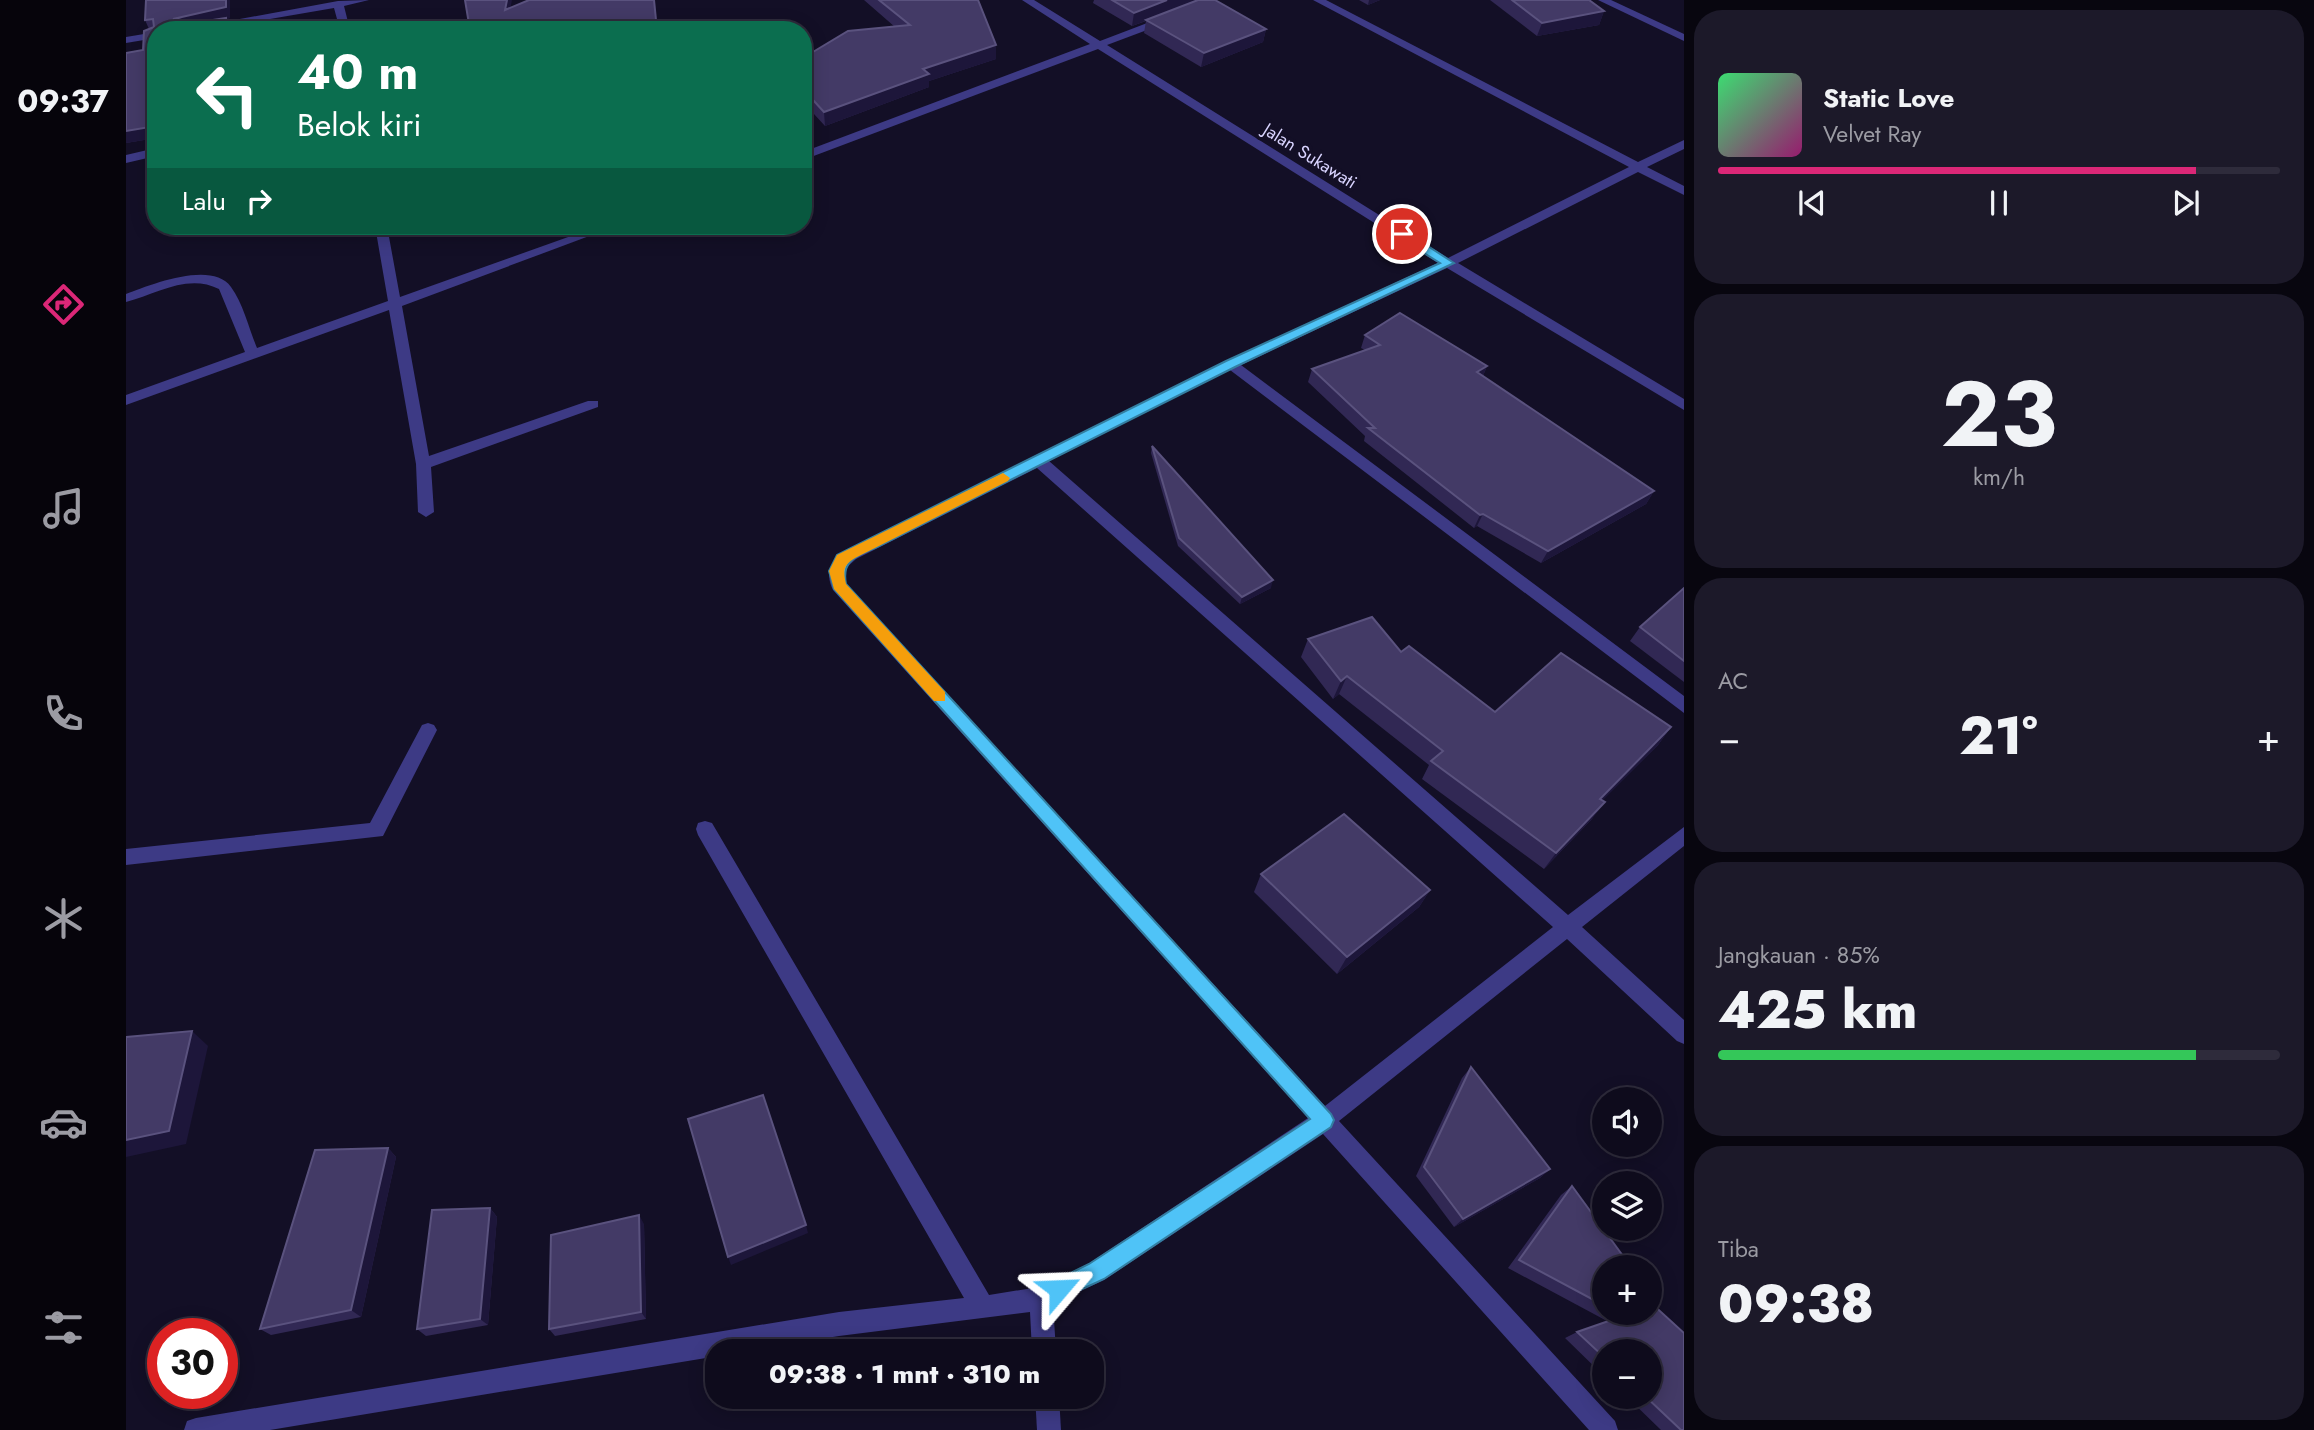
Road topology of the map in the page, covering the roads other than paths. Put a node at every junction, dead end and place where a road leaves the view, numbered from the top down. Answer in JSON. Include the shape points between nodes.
{"nodes":[{"id":1,"x":365,"y":0,"type":"edge"},
{"id":2,"x":1027,"y":0,"type":"edge"},
{"id":3,"x":1318,"y":0,"type":"edge"},
{"id":4,"x":1603,"y":0,"type":"edge"},
{"id":5,"x":338,"y":4,"type":"junction"},
{"id":6,"x":1182,"y":13,"type":"edge"},
{"id":7,"x":238,"y":21,"type":"edge"},
{"id":8,"x":343,"y":21,"type":"edge"},
{"id":9,"x":147,"y":36,"type":"edge"},
{"id":10,"x":1684,"y":38,"type":"edge"},
{"id":11,"x":126,"y":40,"type":"edge"},
{"id":12,"x":1098,"y":43,"type":"junction"},
{"id":13,"x":1684,"y":144,"type":"edge"},
{"id":14,"x":812,"y":149,"type":"edge"},
{"id":15,"x":147,"y":154,"type":"edge"},
{"id":16,"x":126,"y":159,"type":"edge"},
{"id":17,"x":1639,"y":167,"type":"junction"},
{"id":18,"x":1684,"y":191,"type":"edge"},
{"id":19,"x":382,"y":235,"type":"edge"},
{"id":20,"x":585,"y":235,"type":"edge"},
{"id":21,"x":1448,"y":263,"type":"junction"},
{"id":22,"x":126,"y":298,"type":"edge"},
{"id":23,"x":394,"y":304,"type":"junction"},
{"id":24,"x":253,"y":354,"type":"junction"},
{"id":25,"x":1231,"y":364,"type":"junction"},
{"id":26,"x":126,"y":400,"type":"edge"},
{"id":27,"x":593,"y":404,"type":"dead end"},
{"id":28,"x":1684,"y":405,"type":"edge"},
{"id":29,"x":1038,"y":460,"type":"junction"},
{"id":30,"x":423,"y":464,"type":"junction"},
{"id":31,"x":426,"y":512,"type":"dead end"},
{"id":32,"x":1684,"y":706,"type":"edge"},
{"id":33,"x":428,"y":730,"type":"dead end"},
{"id":34,"x":705,"y":829,"type":"dead end"},
{"id":35,"x":1684,"y":835,"type":"edge"},
{"id":36,"x":126,"y":857,"type":"edge"},
{"id":37,"x":1569,"y":928,"type":"junction"},
{"id":38,"x":1684,"y":1034,"type":"edge"},
{"id":39,"x":1324,"y":1120,"type":"junction"},
{"id":40,"x":1041,"y":1298,"type":"junction"},
{"id":41,"x":983,"y":1308,"type":"junction"},
{"id":42,"x":1043,"y":1339,"type":"edge"},
{"id":43,"x":1048,"y":1409,"type":"edge"},
{"id":44,"x":195,"y":1430,"type":"edge"},
{"id":45,"x":1049,"y":1430,"type":"edge"},
{"id":46,"x":1606,"y":1430,"type":"edge"}],
"edges":[{"from":1,"to":5,"type":"street"},
{"from":2,"to":12,"type":"street","name":"Jalan Sukawati"},
{"from":3,"to":17,"type":"street"},
{"from":4,"to":10,"type":"street"},
{"from":5,"to":7,"type":"street"},
{"from":5,"to":8,"type":"street"},
{"from":6,"to":12,"type":"street"},
{"from":9,"to":11,"type":"street"},
{"from":12,"to":14,"type":"street"},
{"from":12,"to":21,"type":"street","name":"Jalan Sukawati"},
{"from":13,"to":17,"type":"street"},
{"from":15,"to":16,"type":"street"},
{"from":17,"to":18,"type":"street"},
{"from":17,"to":21,"type":"street"},
{"from":19,"to":23,"type":"street"},
{"from":20,"to":23,"type":"street"},
{"from":21,"to":25,"type":"street"},
{"from":21,"to":28,"type":"street","name":"Jalan Sukawati"},
{"from":22,"to":24,"type":"street","via":[[171,284],[217,281],[225,286]]},
{"from":23,"to":24,"type":"street"},
{"from":23,"to":30,"type":"street"},
{"from":24,"to":26,"type":"street"},
{"from":25,"to":29,"type":"street"},
{"from":25,"to":32,"type":"street"},
{"from":27,"to":30,"type":"street"},
{"from":29,"to":37,"type":"street"},
{"from":29,"to":39,"type":"street","via":[[842,559],[836,571],[839,586]]},
{"from":30,"to":31,"type":"street"},
{"from":33,"to":36,"type":"street","via":[[376,830]]},
{"from":34,"to":41,"type":"street"},
{"from":35,"to":37,"type":"street"},
{"from":37,"to":38,"type":"street"},
{"from":37,"to":39,"type":"street"},
{"from":39,"to":40,"type":"street","via":[[1096,1272]]},
{"from":39,"to":46,"type":"street"},
{"from":40,"to":41,"type":"street"},
{"from":40,"to":42,"type":"street"},
{"from":41,"to":44,"type":"street","via":[[839,1324]]},
{"from":43,"to":45,"type":"street"}]}
